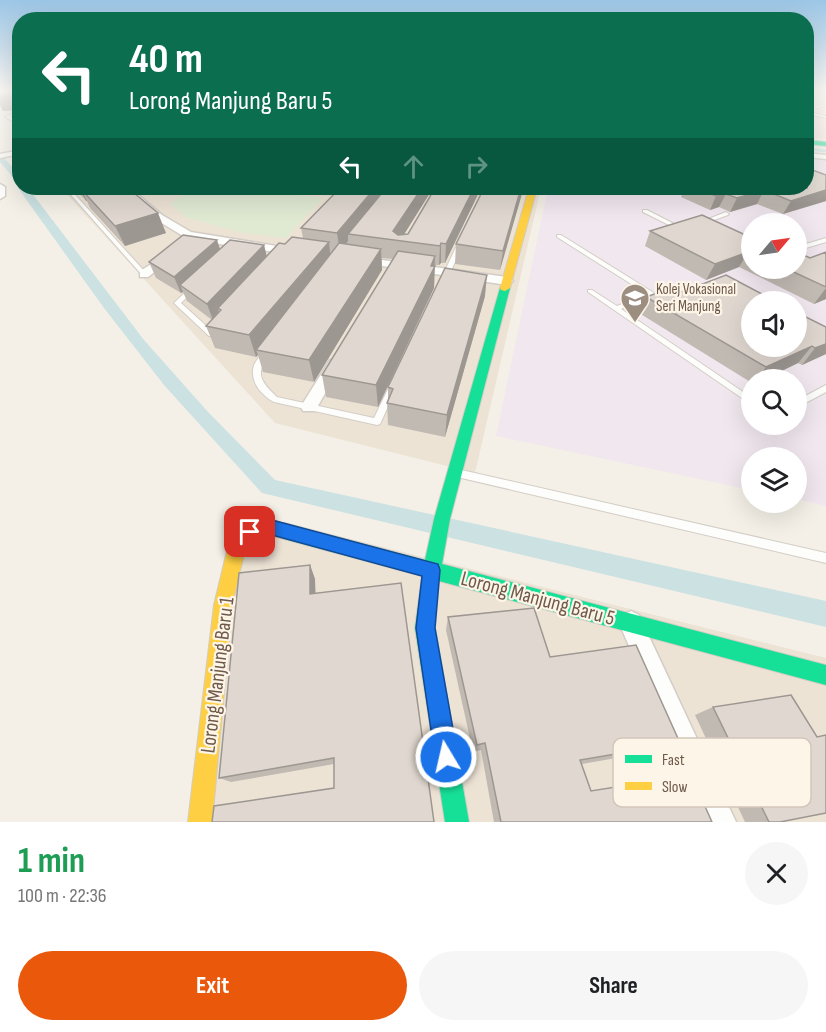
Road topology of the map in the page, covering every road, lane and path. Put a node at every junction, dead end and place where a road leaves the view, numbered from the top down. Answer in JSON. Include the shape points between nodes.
{"nodes":[{"id":1,"x":0,"y":187,"type":"edge"},
{"id":2,"x":0,"y":195,"type":"edge"},
{"id":3,"x":73,"y":195,"type":"edge"},
{"id":4,"x":130,"y":195,"type":"edge"},
{"id":5,"x":528,"y":195,"type":"edge"},
{"id":6,"x":93,"y":203,"type":"edge"},
{"id":7,"x":83,"y":206,"type":"junction"},
{"id":8,"x":645,"y":211,"type":"dead end"},
{"id":9,"x":726,"y":214,"type":"dead end"},
{"id":10,"x":708,"y":220,"type":"junction"},
{"id":11,"x":718,"y":224,"type":"edge"},
{"id":12,"x":682,"y":229,"type":"junction"},
{"id":13,"x":668,"y":234,"type":"edge"},
{"id":14,"x":559,"y":236,"type":"dead end"},
{"id":15,"x":826,"y":240,"type":"edge"},
{"id":16,"x":462,"y":241,"type":"edge"},
{"id":17,"x":187,"y":243,"type":"junction"},
{"id":18,"x":807,"y":246,"type":"edge"},
{"id":19,"x":287,"y":250,"type":"junction"},
{"id":20,"x":309,"y":253,"type":"edge"},
{"id":21,"x":351,"y":259,"type":"edge"},
{"id":22,"x":272,"y":267,"type":"edge"},
{"id":23,"x":144,"y":274,"type":"joint"},
{"id":24,"x":445,"y":278,"type":"junction"},
{"id":25,"x":201,"y":281,"type":"edge"},
{"id":26,"x":507,"y":281,"type":"junction"},
{"id":27,"x":590,"y":291,"type":"dead end"},
{"id":28,"x":616,"y":309,"type":"junction"},
{"id":29,"x":215,"y":330,"type":"edge"},
{"id":30,"x":271,"y":346,"type":"edge"},
{"id":31,"x":340,"y":356,"type":"edge"},
{"id":32,"x":397,"y":379,"type":"edge"},
{"id":33,"x":826,"y":388,"type":"edge"},
{"id":34,"x":741,"y":394,"type":"edge"},
{"id":35,"x":807,"y":399,"type":"edge"},
{"id":36,"x":309,"y":407,"type":"junction"},
{"id":37,"x":452,"y":477,"type":"junction"},
{"id":38,"x":250,"y":532,"type":"joint"},
{"id":39,"x":826,"y":558,"type":"edge"},
{"id":40,"x":431,"y":570,"type":"junction"},
{"id":41,"x":631,"y":623,"type":"junction"},
{"id":42,"x":826,"y":675,"type":"edge"},
{"id":43,"x":683,"y":738,"type":"edge"},
{"id":44,"x":714,"y":807,"type":"edge"},
{"id":45,"x":200,"y":822,"type":"edge"},
{"id":46,"x":457,"y":822,"type":"edge"},
{"id":47,"x":721,"y":822,"type":"edge"}],
"edges":[{"from":1,"to":2,"type":"street"},
{"from":3,"to":7,"type":"lane"},
{"from":4,"to":17,"type":"street"},
{"from":5,"to":26,"type":"street"},
{"from":6,"to":7,"type":"lane"},
{"from":7,"to":23,"type":"lane"},
{"from":8,"to":12,"type":"lane"},
{"from":9,"to":10,"type":"lane"},
{"from":10,"to":11,"type":"lane"},
{"from":10,"to":12,"type":"lane"},
{"from":12,"to":13,"type":"lane"},
{"from":14,"to":28,"type":"lane","via":[[652,294]]},
{"from":15,"to":18,"type":"lane"},
{"from":16,"to":24,"type":"lane"},
{"from":17,"to":19,"type":"street"},
{"from":17,"to":23,"type":"street"},
{"from":19,"to":20,"type":"street"},
{"from":19,"to":22,"type":"street"},
{"from":21,"to":24,"type":"street"},
{"from":24,"to":26,"type":"street"},
{"from":25,"to":29,"type":"lane","via":[[177,303]]},
{"from":26,"to":37,"type":"street"},
{"from":27,"to":28,"type":"lane"},
{"from":28,"to":34,"type":"lane"},
{"from":30,"to":36,"type":"lane","via":[[258,364],[256,376],[261,387],[274,399]]},
{"from":31,"to":36,"type":"street"},
{"from":32,"to":36,"type":"lane","via":[[377,422]]},
{"from":33,"to":35,"type":"lane"},
{"from":37,"to":39,"type":"lane"},
{"from":37,"to":40,"type":"street"},
{"from":38,"to":40,"type":"street","name":"Lorong Manjung Baru 5","via":[[272,528]]},
{"from":38,"to":45,"type":"street","name":"Lorong Manjung Baru 1","via":[[236,551],[223,605]]},
{"from":40,"to":41,"type":"street","name":"Lorong Manjung Baru 5"},
{"from":40,"to":46,"type":"street","via":[[425,628]]},
{"from":41,"to":42,"type":"street","name":"Lorong Manjung Baru 5"},
{"from":41,"to":43,"type":"street"},
{"from":44,"to":47,"type":"street"}]}
